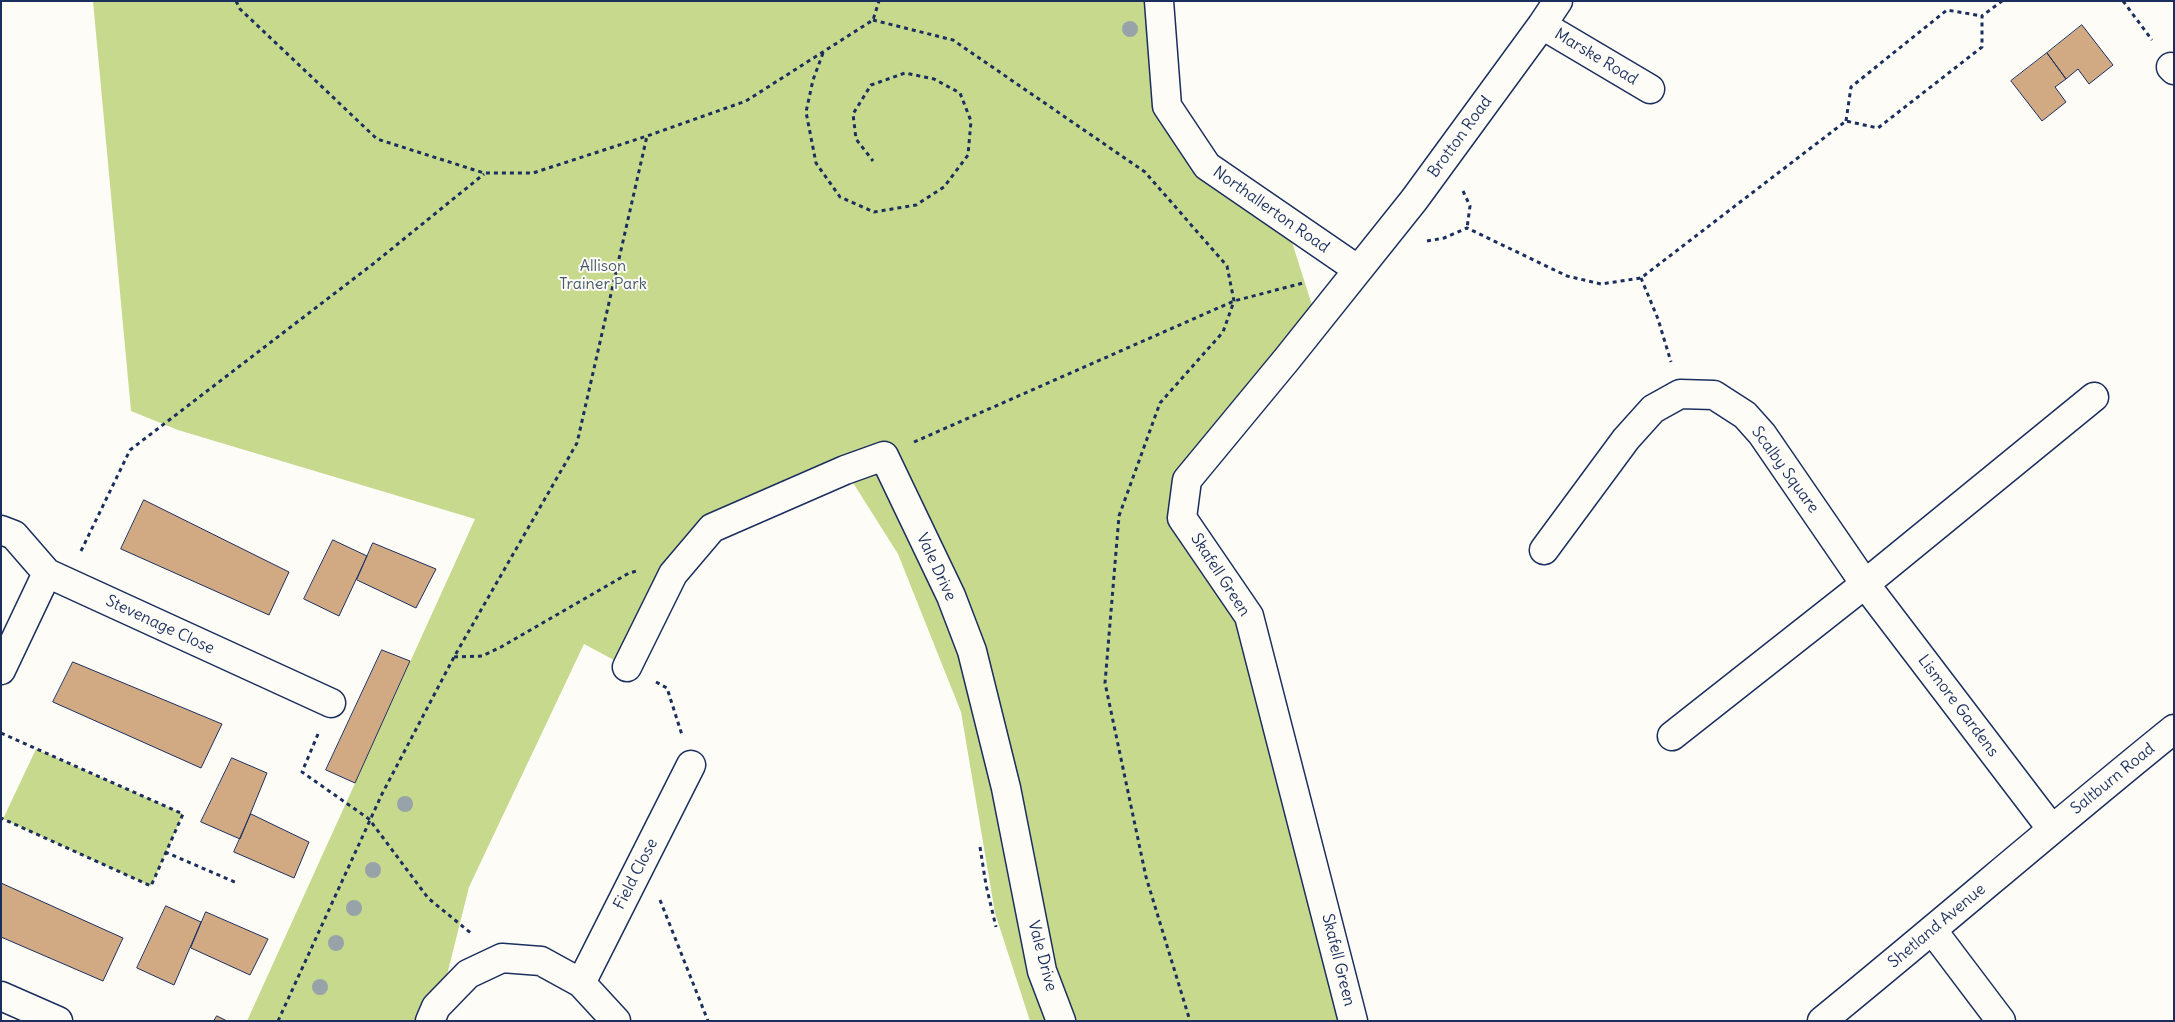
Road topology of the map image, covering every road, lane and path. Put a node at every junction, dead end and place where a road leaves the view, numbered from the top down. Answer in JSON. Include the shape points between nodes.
{"nodes":[{"id":1,"x":236,"y":1,"type":"edge"},
{"id":2,"x":880,"y":1,"type":"edge"},
{"id":3,"x":1159,"y":1,"type":"edge"},
{"id":4,"x":1558,"y":1,"type":"edge"},
{"id":5,"x":2002,"y":1,"type":"edge"},
{"id":6,"x":2123,"y":1,"type":"edge"},
{"id":7,"x":1982,"y":16,"type":"junction"},
{"id":8,"x":873,"y":20,"type":"junction"},
{"id":9,"x":1542,"y":25,"type":"junction"},
{"id":10,"x":824,"y":51,"type":"junction"},
{"id":11,"x":2172,"y":69,"type":"edge"},
{"id":12,"x":1650,"y":89,"type":"dead end"},
{"id":13,"x":1846,"y":121,"type":"junction"},
{"id":14,"x":647,"y":136,"type":"junction"},
{"id":15,"x":873,"y":160,"type":"dead end"},
{"id":16,"x":484,"y":173,"type":"junction"},
{"id":17,"x":1387,"y":234,"type":"junction"},
{"id":18,"x":1357,"y":269,"type":"junction"},
{"id":19,"x":1641,"y":278,"type":"junction"},
{"id":20,"x":1305,"y":282,"type":"dead end"},
{"id":21,"x":1234,"y":301,"type":"junction"},
{"id":22,"x":1680,"y":394,"type":"junction"},
{"id":23,"x":2094,"y":396,"type":"dead end"},
{"id":24,"x":884,"y":456,"type":"junction"},
{"id":25,"x":1,"y":530,"type":"edge"},
{"id":26,"x":1544,"y":550,"type":"dead end"},
{"id":27,"x":674,"y":574,"type":"junction"},
{"id":28,"x":57,"y":577,"type":"junction"},
{"id":29,"x":1865,"y":584,"type":"junction"},
{"id":30,"x":454,"y":656,"type":"junction"},
{"id":31,"x":627,"y":667,"type":"joint"},
{"id":32,"x":1,"y":670,"type":"edge"},
{"id":33,"x":331,"y":703,"type":"joint"},
{"id":34,"x":2174,"y":729,"type":"edge"},
{"id":35,"x":1,"y":733,"type":"edge"},
{"id":36,"x":1672,"y":736,"type":"dead end"},
{"id":37,"x":691,"y":765,"type":"joint"},
{"id":38,"x":1,"y":818,"type":"edge"},
{"id":39,"x":369,"y":819,"type":"junction"},
{"id":40,"x":2051,"y":828,"type":"junction"},
{"id":41,"x":979,"y":839,"type":"dead end"},
{"id":42,"x":166,"y":852,"type":"junction"},
{"id":43,"x":644,"y":859,"type":"junction"},
{"id":44,"x":237,"y":883,"type":"dead end"},
{"id":45,"x":1933,"y":931,"type":"junction"},
{"id":46,"x":998,"y":933,"type":"dead end"},
{"id":47,"x":502,"y":958,"type":"junction"},
{"id":48,"x":582,"y":983,"type":"junction"},
{"id":49,"x":1,"y":996,"type":"edge"},
{"id":50,"x":58,"y":1021,"type":"edge"},
{"id":51,"x":278,"y":1021,"type":"edge"},
{"id":52,"x":430,"y":1021,"type":"edge"},
{"id":53,"x":616,"y":1021,"type":"edge"},
{"id":54,"x":708,"y":1021,"type":"edge"},
{"id":55,"x":1061,"y":1021,"type":"edge"},
{"id":56,"x":1190,"y":1021,"type":"edge"},
{"id":57,"x":1353,"y":1021,"type":"edge"},
{"id":58,"x":1822,"y":1021,"type":"edge"},
{"id":59,"x":2001,"y":1021,"type":"edge"}],
"edges":[{"from":1,"to":16,"type":"path","via":[[240,9],[377,139]]},
{"from":2,"to":8,"type":"path"},
{"from":3,"to":18,"type":"street","name":"Northallerton Road","via":[[1167,106],[1207,166]]},
{"from":4,"to":9,"type":"street","name":"Brotton Road"},
{"from":5,"to":7,"type":"path"},
{"from":6,"to":11,"type":"path"},
{"from":7,"to":13,"type":"path","via":[[1947,10],[1851,87]]},
{"from":7,"to":13,"type":"path","via":[[1982,47],[1878,128]]},
{"from":8,"to":10,"type":"path"},
{"from":8,"to":21,"type":"path","via":[[953,40],[1145,172],[1227,266]]},
{"from":9,"to":12,"type":"street","name":"Marske Road"},
{"from":9,"to":17,"type":"street","name":"Brotton Road"},
{"from":10,"to":14,"type":"path","via":[[746,100]]},
{"from":10,"to":15,"type":"path","via":[[806,112],[816,163],[840,197],[874,212],[923,200],[944,187],[968,155],[971,121],[960,92],[934,79],[905,73],[871,85],[853,114],[856,139]]},
{"from":13,"to":19,"type":"path"},
{"from":14,"to":16,"type":"path","via":[[533,173]]},
{"from":14,"to":30,"type":"path","via":[[577,444]]},
{"from":16,"to":28,"type":"path","via":[[373,264],[130,450]]},
{"from":17,"to":18,"type":"street","name":"Brotton Road"},
{"from":17,"to":19,"type":"path","via":[[1417,242],[1444,238],[1467,228],[1567,276],[1600,284]]},
{"from":18,"to":57,"type":"street","name":"Skafell Green","via":[[1187,480],[1182,518],[1249,616]]},
{"from":19,"to":22,"type":"path","via":[[1658,319]]},
{"from":20,"to":21,"type":"path"},
{"from":21,"to":24,"type":"path"},
{"from":21,"to":56,"type":"path","via":[[1223,332],[1160,403],[1118,516],[1106,683],[1146,876]]},
{"from":22,"to":26,"type":"street","via":[[1653,409],[1626,439]]},
{"from":22,"to":29,"type":"street","name":"Scalby Square","via":[[1714,395],[1744,415],[1762,434]]},
{"from":23,"to":29,"type":"street"},
{"from":24,"to":27,"type":"street","via":[[712,528]]},
{"from":24,"to":55,"type":"street","name":"Vale Drive","via":[[951,596],[972,651],[1006,788],[1042,971]]},
{"from":25,"to":28,"type":"street","name":"Stevenage Close","via":[[14,535]]},
{"from":27,"to":30,"type":"path","via":[[651,567],[629,572],[501,647],[482,656]]},
{"from":27,"to":31,"type":"street"},
{"from":28,"to":32,"type":"street"},
{"from":28,"to":33,"type":"street","name":"Stevenage Close"},
{"from":29,"to":36,"type":"street"},
{"from":29,"to":40,"type":"street","name":"Lismore Gardens"},
{"from":30,"to":39,"type":"path"},
{"from":31,"to":37,"type":"path","via":[[667,688]]},
{"from":33,"to":39,"type":"path","via":[[302,772]]},
{"from":34,"to":40,"type":"street","name":"Saltburn Road"},
{"from":35,"to":42,"type":"path","via":[[183,814]]},
{"from":37,"to":43,"type":"street","name":"Field Close"},
{"from":38,"to":42,"type":"path","via":[[151,886]]},
{"from":39,"to":47,"type":"path","via":[[428,898]]},
{"from":39,"to":51,"type":"path"},
{"from":40,"to":45,"type":"street","name":"Shetland Avenue"},
{"from":41,"to":46,"type":"path"},
{"from":42,"to":44,"type":"path"},
{"from":43,"to":48,"type":"street","name":"Field Close"},
{"from":43,"to":54,"type":"path"},
{"from":45,"to":58,"type":"street","name":"Shetland Avenue"},
{"from":45,"to":59,"type":"street"},
{"from":47,"to":48,"type":"street","via":[[541,962]]},
{"from":47,"to":52,"type":"street","via":[[468,974],[436,1007]]},
{"from":48,"to":53,"type":"street"},
{"from":49,"to":50,"type":"street"}]}
